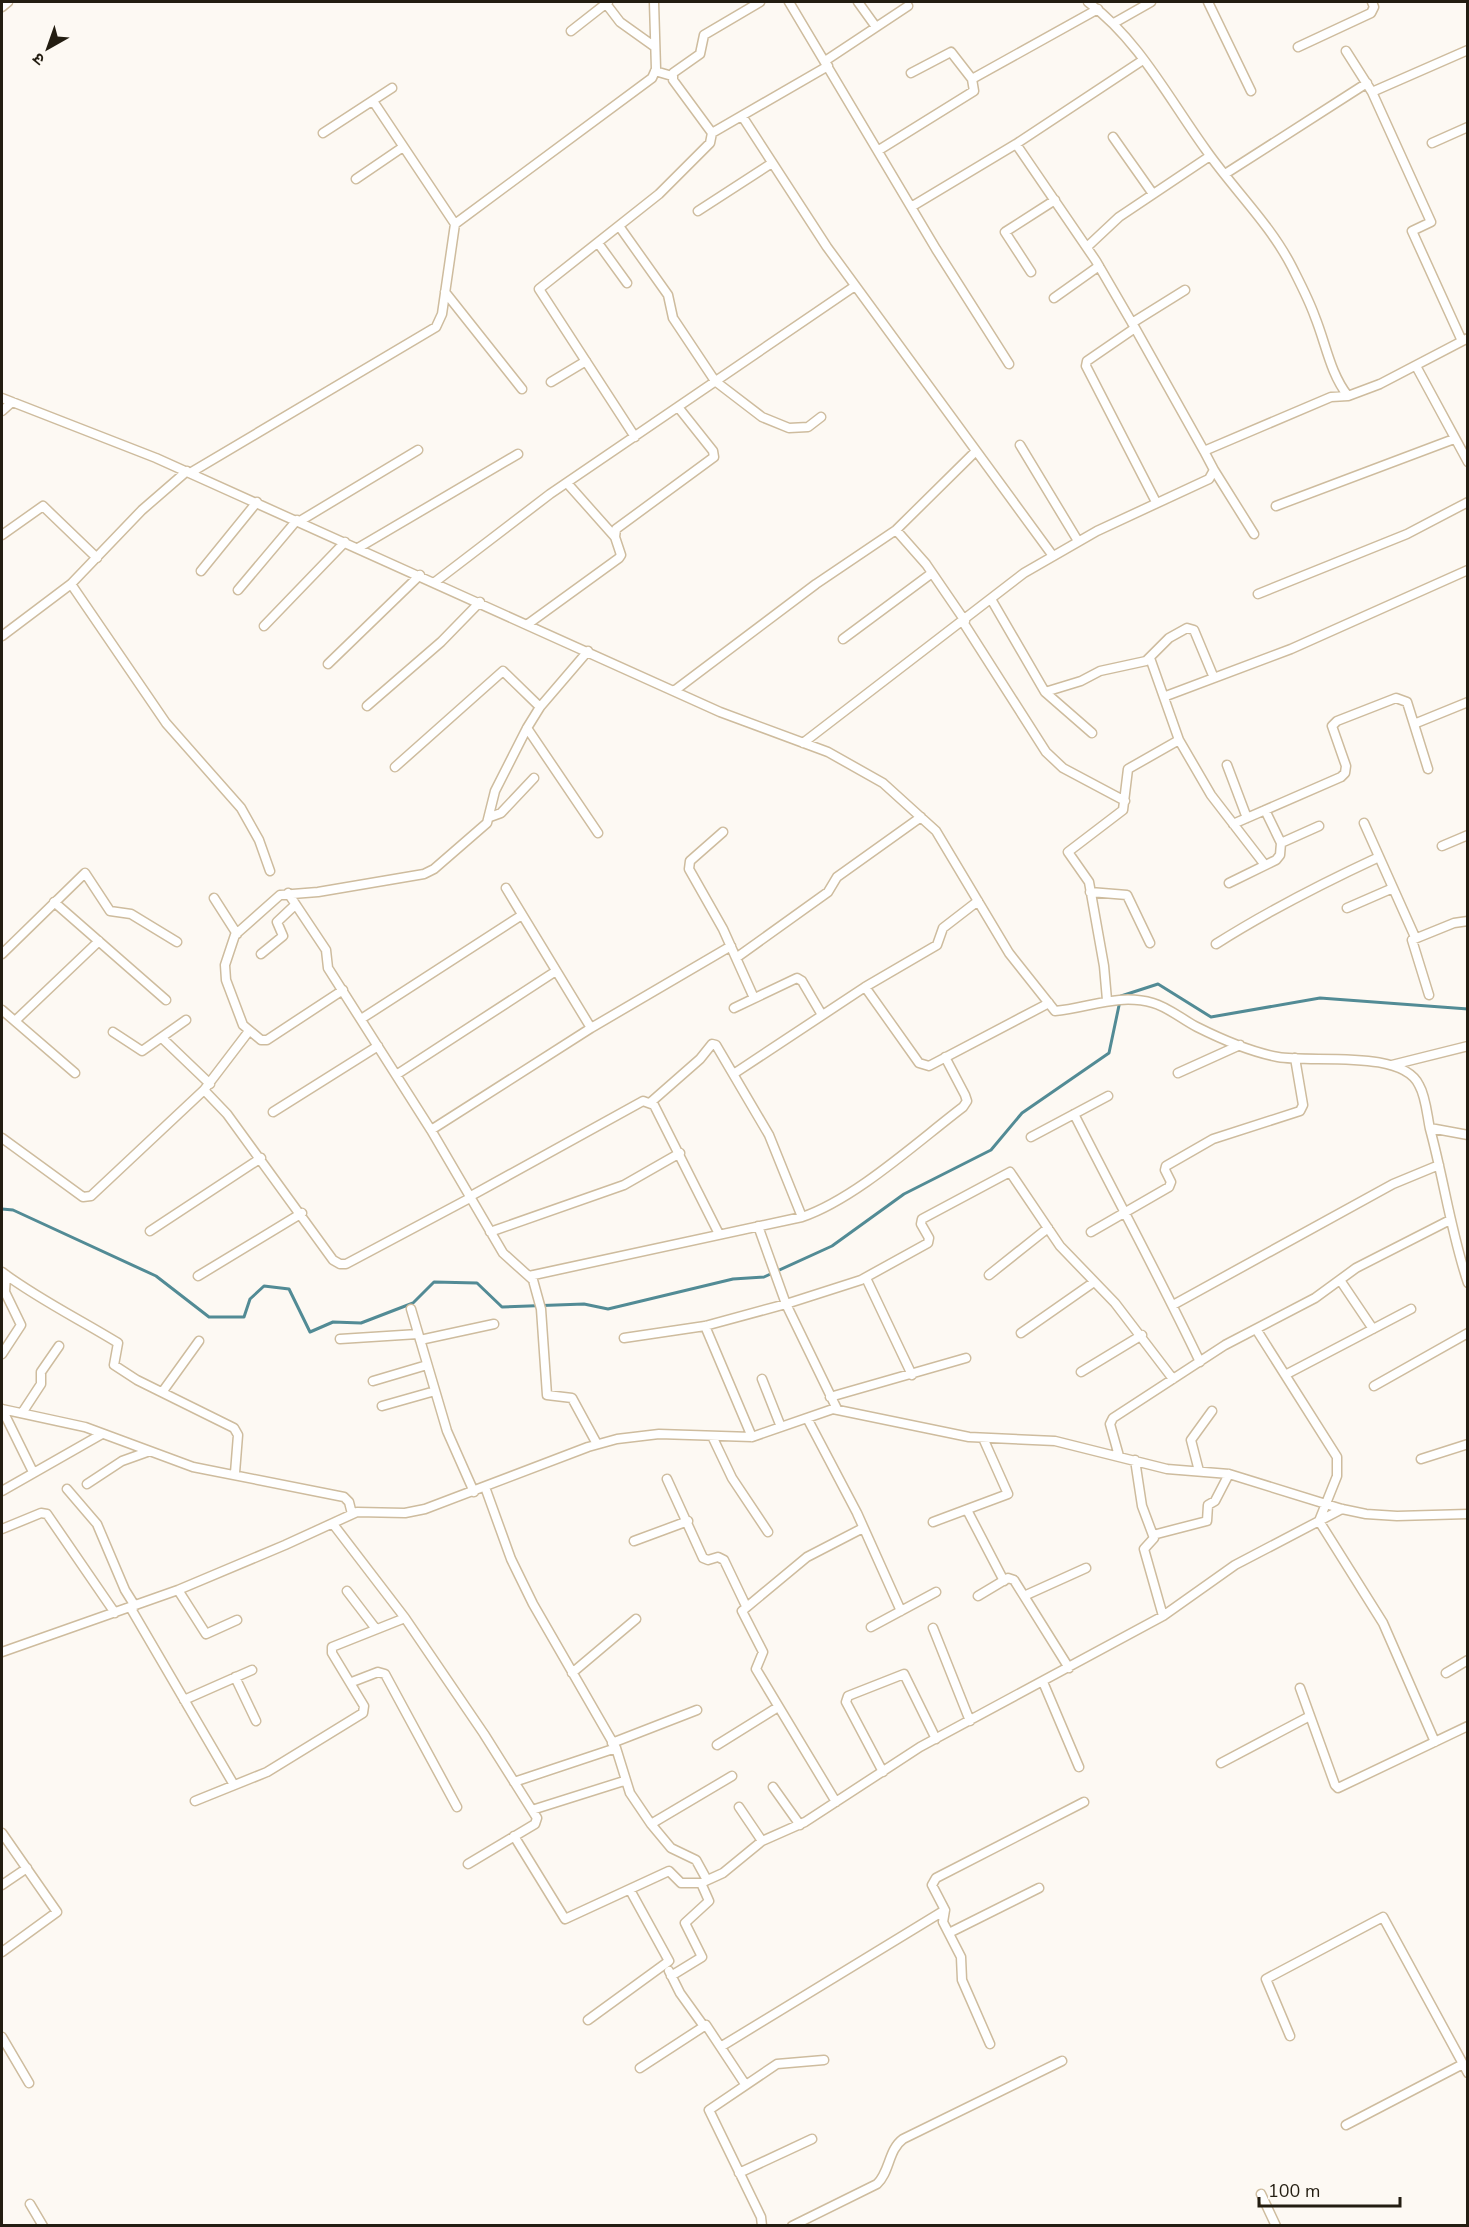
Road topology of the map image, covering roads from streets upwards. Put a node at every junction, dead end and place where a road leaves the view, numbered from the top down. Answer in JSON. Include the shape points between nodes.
{"nodes":[{"id":1,"x":8,"y":2,"type":"edge"},
{"id":2,"x":654,"y":2,"type":"edge"},
{"id":3,"x":760,"y":2,"type":"edge"},
{"id":4,"x":789,"y":2,"type":"edge"},
{"id":5,"x":858,"y":2,"type":"edge"},
{"id":6,"x":1088,"y":2,"type":"edge"},
{"id":7,"x":1151,"y":2,"type":"edge"},
{"id":8,"x":1208,"y":2,"type":"edge"},
{"id":9,"x":1372,"y":2,"type":"edge"},
{"id":10,"x":608,"y":3,"type":"edge"},
{"id":11,"x":908,"y":6,"type":"dead end"},
{"id":12,"x":2,"y":7,"type":"edge"},
{"id":13,"x":1098,"y":9,"type":"junction"},
{"id":14,"x":1114,"y":23,"type":"junction"},
{"id":15,"x":876,"y":27,"type":"junction"},
{"id":16,"x":571,"y":31,"type":"dead end"},
{"id":17,"x":655,"y":47,"type":"junction"},
{"id":18,"x":1298,"y":47,"type":"dead end"},
{"id":19,"x":1467,"y":50,"type":"edge"},
{"id":20,"x":1346,"y":51,"type":"dead end"},
{"id":21,"x":1143,"y":60,"type":"junction"},
{"id":22,"x":826,"y":64,"type":"junction"},
{"id":23,"x":655,"y":71,"type":"junction"},
{"id":24,"x":911,"y":73,"type":"dead end"},
{"id":25,"x":672,"y":76,"type":"junction"},
{"id":26,"x":972,"y":79,"type":"junction"},
{"id":27,"x":1367,"y":84,"type":"junction"},
{"id":28,"x":392,"y":88,"type":"dead end"},
{"id":29,"x":1251,"y":91,"type":"dead end"},
{"id":30,"x":1372,"y":92,"type":"junction"},
{"id":31,"x":373,"y":101,"type":"junction"},
{"id":32,"x":741,"y":116,"type":"junction"},
{"id":33,"x":1467,"y":127,"type":"edge"},
{"id":34,"x":323,"y":133,"type":"dead end"},
{"id":35,"x":712,"y":133,"type":"junction"},
{"id":36,"x":1113,"y":136,"type":"dead end"},
{"id":37,"x":1432,"y":143,"type":"dead end"},
{"id":38,"x":1016,"y":144,"type":"junction"},
{"id":39,"x":404,"y":147,"type":"junction"},
{"id":40,"x":879,"y":150,"type":"junction"},
{"id":41,"x":1210,"y":156,"type":"junction"},
{"id":42,"x":772,"y":163,"type":"junction"},
{"id":43,"x":1225,"y":174,"type":"junction"},
{"id":44,"x":356,"y":179,"type":"dead end"},
{"id":45,"x":1153,"y":194,"type":"junction"},
{"id":46,"x":1055,"y":200,"type":"junction"},
{"id":47,"x":911,"y":207,"type":"junction"},
{"id":48,"x":698,"y":211,"type":"dead end"},
{"id":49,"x":455,"y":224,"type":"junction"},
{"id":50,"x":619,"y":226,"type":"junction"},
{"id":51,"x":598,"y":243,"type":"junction"},
{"id":52,"x":1087,"y":247,"type":"junction"},
{"id":53,"x":1099,"y":266,"type":"junction"},
{"id":54,"x":1031,"y":272,"type":"dead end"},
{"id":55,"x":627,"y":283,"type":"dead end"},
{"id":56,"x":855,"y":286,"type":"junction"},
{"id":57,"x":1185,"y":290,"type":"dead end"},
{"id":58,"x":446,"y":292,"type":"junction"},
{"id":59,"x":1054,"y":298,"type":"dead end"},
{"id":60,"x":1134,"y":326,"type":"junction"},
{"id":61,"x":1465,"y":339,"type":"edge"},
{"id":62,"x":586,"y":361,"type":"junction"},
{"id":63,"x":1010,"y":364,"type":"dead end"},
{"id":64,"x":1416,"y":366,"type":"junction"},
{"id":65,"x":716,"y":381,"type":"junction"},
{"id":66,"x":551,"y":382,"type":"dead end"},
{"id":67,"x":522,"y":389,"type":"dead end"},
{"id":68,"x":1348,"y":396,"type":"junction"},
{"id":69,"x":2,"y":398,"type":"edge"},
{"id":70,"x":12,"y":402,"type":"junction"},
{"id":71,"x":678,"y":407,"type":"junction"},
{"id":72,"x":2,"y":411,"type":"edge"},
{"id":73,"x":821,"y":417,"type":"dead end"},
{"id":74,"x":635,"y":437,"type":"junction"},
{"id":75,"x":1454,"y":439,"type":"junction"},
{"id":76,"x":1020,"y":445,"type":"dead end"},
{"id":77,"x":418,"y":450,"type":"dead end"},
{"id":78,"x":1204,"y":451,"type":"junction"},
{"id":79,"x":975,"y":452,"type":"junction"},
{"id":80,"x":518,"y":454,"type":"dead end"},
{"id":81,"x":1467,"y":462,"type":"edge"},
{"id":82,"x":1214,"y":470,"type":"junction"},
{"id":83,"x":188,"y":472,"type":"junction"},
{"id":84,"x":567,"y":483,"type":"junction"},
{"id":85,"x":256,"y":502,"type":"junction"},
{"id":86,"x":1156,"y":502,"type":"junction"},
{"id":87,"x":1467,"y":502,"type":"edge"},
{"id":88,"x":1276,"y":506,"type":"dead end"},
{"id":89,"x":298,"y":521,"type":"junction"},
{"id":90,"x":896,"y":530,"type":"junction"},
{"id":91,"x":1254,"y":534,"type":"dead end"},
{"id":92,"x":2,"y":535,"type":"edge"},
{"id":93,"x":615,"y":537,"type":"junction"},
{"id":94,"x":1078,"y":541,"type":"junction"},
{"id":95,"x":345,"y":542,"type":"junction"},
{"id":96,"x":358,"y":548,"type":"junction"},
{"id":97,"x":1053,"y":556,"type":"junction"},
{"id":98,"x":98,"y":558,"type":"junction"},
{"id":99,"x":1467,"y":570,"type":"edge"},
{"id":100,"x":201,"y":571,"type":"dead end"},
{"id":101,"x":932,"y":573,"type":"junction"},
{"id":102,"x":420,"y":575,"type":"junction"},
{"id":103,"x":435,"y":582,"type":"junction"},
{"id":104,"x":70,"y":584,"type":"junction"},
{"id":105,"x":238,"y":590,"type":"dead end"},
{"id":106,"x":1258,"y":594,"type":"dead end"},
{"id":107,"x":991,"y":599,"type":"junction"},
{"id":108,"x":480,"y":602,"type":"junction"},
{"id":109,"x":964,"y":621,"type":"junction"},
{"id":110,"x":528,"y":624,"type":"junction"},
{"id":111,"x":264,"y":627,"type":"dead end"},
{"id":112,"x":2,"y":636,"type":"edge"},
{"id":113,"x":843,"y":639,"type":"dead end"},
{"id":114,"x":588,"y":651,"type":"junction"},
{"id":115,"x":1150,"y":658,"type":"junction"},
{"id":116,"x":328,"y":664,"type":"dead end"},
{"id":117,"x":1215,"y":678,"type":"junction"},
{"id":118,"x":674,"y":691,"type":"junction"},
{"id":119,"x":1045,"y":692,"type":"junction"},
{"id":120,"x":1166,"y":696,"type":"junction"},
{"id":121,"x":1467,"y":702,"type":"edge"},
{"id":122,"x":367,"y":706,"type":"dead end"},
{"id":123,"x":540,"y":707,"type":"junction"},
{"id":124,"x":1414,"y":724,"type":"junction"},
{"id":125,"x":527,"y":728,"type":"junction"},
{"id":126,"x":1092,"y":733,"type":"dead end"},
{"id":127,"x":1179,"y":740,"type":"junction"},
{"id":128,"x":803,"y":743,"type":"junction"},
{"id":129,"x":1227,"y":765,"type":"dead end"},
{"id":130,"x":395,"y":767,"type":"dead end"},
{"id":131,"x":1428,"y":769,"type":"dead end"},
{"id":132,"x":534,"y":778,"type":"dead end"},
{"id":133,"x":1125,"y":801,"type":"junction"},
{"id":134,"x":1265,"y":810,"type":"junction"},
{"id":135,"x":490,"y":817,"type":"junction"},
{"id":136,"x":921,"y":817,"type":"junction"},
{"id":137,"x":1247,"y":818,"type":"junction"},
{"id":138,"x":1364,"y":823,"type":"dead end"},
{"id":139,"x":1233,"y":824,"type":"junction"},
{"id":140,"x":1318,"y":826,"type":"dead end"},
{"id":141,"x":723,"y":832,"type":"dead end"},
{"id":142,"x":598,"y":834,"type":"dead end"},
{"id":143,"x":1467,"y":835,"type":"edge"},
{"id":144,"x":1281,"y":843,"type":"junction"},
{"id":145,"x":1442,"y":846,"type":"dead end"},
{"id":146,"x":1379,"y":857,"type":"junction"},
{"id":147,"x":1265,"y":865,"type":"junction"},
{"id":148,"x":270,"y":871,"type":"dead end"},
{"id":149,"x":1229,"y":882,"type":"dead end"},
{"id":150,"x":506,"y":888,"type":"dead end"},
{"id":151,"x":1393,"y":888,"type":"junction"},
{"id":152,"x":1090,"y":892,"type":"junction"},
{"id":153,"x":288,"y":893,"type":"junction"},
{"id":154,"x":214,"y":898,"type":"dead end"},
{"id":155,"x":978,"y":901,"type":"junction"},
{"id":156,"x":54,"y":902,"type":"junction"},
{"id":157,"x":295,"y":905,"type":"junction"},
{"id":158,"x":1347,"y":909,"type":"dead end"},
{"id":159,"x":522,"y":915,"type":"junction"},
{"id":160,"x":1467,"y":921,"type":"edge"},
{"id":161,"x":237,"y":933,"type":"junction"},
{"id":162,"x":1415,"y":937,"type":"junction"},
{"id":163,"x":99,"y":941,"type":"junction"},
{"id":164,"x":177,"y":942,"type":"dead end"},
{"id":165,"x":1150,"y":943,"type":"dead end"},
{"id":166,"x":1216,"y":944,"type":"dead end"},
{"id":167,"x":731,"y":946,"type":"junction"},
{"id":168,"x":2,"y":954,"type":"edge"},
{"id":169,"x":261,"y":954,"type":"dead end"},
{"id":170,"x":736,"y":958,"type":"junction"},
{"id":171,"x":556,"y":971,"type":"junction"},
{"id":172,"x":865,"y":987,"type":"junction"},
{"id":173,"x":343,"y":990,"type":"junction"},
{"id":174,"x":1429,"y":995,"type":"dead end"},
{"id":175,"x":754,"y":998,"type":"junction"},
{"id":176,"x":1109,"y":999,"type":"junction"},
{"id":177,"x":166,"y":1000,"type":"dead end"},
{"id":178,"x":1049,"y":1003,"type":"junction"},
{"id":179,"x":734,"y":1008,"type":"dead end"},
{"id":180,"x":2,"y":1010,"type":"edge"},
{"id":181,"x":822,"y":1015,"type":"junction"},
{"id":182,"x":361,"y":1019,"type":"junction"},
{"id":183,"x":186,"y":1020,"type":"dead end"},
{"id":184,"x":15,"y":1021,"type":"junction"},
{"id":185,"x":591,"y":1028,"type":"junction"},
{"id":186,"x":249,"y":1031,"type":"junction"},
{"id":187,"x":112,"y":1032,"type":"dead end"},
{"id":188,"x":162,"y":1038,"type":"junction"},
{"id":189,"x":1240,"y":1045,"type":"junction"},
{"id":190,"x":378,"y":1046,"type":"junction"},
{"id":191,"x":1467,"y":1046,"type":"edge"},
{"id":192,"x":945,"y":1057,"type":"junction"},
{"id":193,"x":1295,"y":1058,"type":"junction"},
{"id":194,"x":1388,"y":1066,"type":"junction"},
{"id":195,"x":75,"y":1073,"type":"dead end"},
{"id":196,"x":735,"y":1073,"type":"junction"},
{"id":197,"x":1178,"y":1073,"type":"dead end"},
{"id":198,"x":396,"y":1075,"type":"junction"},
{"id":199,"x":207,"y":1087,"type":"junction"},
{"id":200,"x":1108,"y":1096,"type":"dead end"},
{"id":201,"x":651,"y":1102,"type":"junction"},
{"id":202,"x":273,"y":1112,"type":"dead end"},
{"id":203,"x":1074,"y":1114,"type":"junction"},
{"id":204,"x":1430,"y":1128,"type":"junction"},
{"id":205,"x":431,"y":1130,"type":"junction"},
{"id":206,"x":1467,"y":1136,"type":"edge"},
{"id":207,"x":1031,"y":1137,"type":"dead end"},
{"id":208,"x":2,"y":1138,"type":"edge"},
{"id":209,"x":680,"y":1153,"type":"junction"},
{"id":210,"x":261,"y":1158,"type":"junction"},
{"id":211,"x":1439,"y":1165,"type":"junction"},
{"id":212,"x":470,"y":1198,"type":"junction"},
{"id":213,"x":302,"y":1213,"type":"junction"},
{"id":214,"x":1124,"y":1213,"type":"junction"},
{"id":215,"x":802,"y":1217,"type":"junction"},
{"id":216,"x":1450,"y":1220,"type":"junction"},
{"id":217,"x":758,"y":1226,"type":"junction"},
{"id":218,"x":1048,"y":1228,"type":"junction"},
{"id":219,"x":150,"y":1231,"type":"dead end"},
{"id":220,"x":490,"y":1232,"type":"junction"},
{"id":221,"x":1091,"y":1232,"type":"dead end"},
{"id":222,"x":719,"y":1234,"type":"junction"},
{"id":223,"x":4,"y":1273,"type":"edge"},
{"id":224,"x":989,"y":1275,"type":"dead end"},
{"id":225,"x":198,"y":1276,"type":"dead end"},
{"id":226,"x":529,"y":1276,"type":"junction"},
{"id":227,"x":866,"y":1278,"type":"junction"},
{"id":228,"x":1340,"y":1280,"type":"junction"},
{"id":229,"x":1467,"y":1280,"type":"edge"},
{"id":230,"x":1094,"y":1282,"type":"junction"},
{"id":231,"x":786,"y":1304,"type":"junction"},
{"id":232,"x":1173,"y":1305,"type":"junction"},
{"id":233,"x":411,"y":1309,"type":"dead end"},
{"id":234,"x":1411,"y":1309,"type":"dead end"},
{"id":235,"x":494,"y":1324,"type":"dead end"},
{"id":236,"x":705,"y":1326,"type":"junction"},
{"id":237,"x":1256,"y":1329,"type":"junction"},
{"id":238,"x":1373,"y":1329,"type":"junction"},
{"id":239,"x":1021,"y":1333,"type":"dead end"},
{"id":240,"x":1467,"y":1333,"type":"edge"},
{"id":241,"x":1142,"y":1335,"type":"junction"},
{"id":242,"x":419,"y":1337,"type":"junction"},
{"id":243,"x":624,"y":1338,"type":"dead end"},
{"id":244,"x":340,"y":1339,"type":"dead end"},
{"id":245,"x":199,"y":1341,"type":"dead end"},
{"id":246,"x":59,"y":1346,"type":"dead end"},
{"id":247,"x":2,"y":1354,"type":"edge"},
{"id":248,"x":966,"y":1358,"type":"dead end"},
{"id":249,"x":1200,"y":1362,"type":"junction"},
{"id":250,"x":427,"y":1365,"type":"junction"},
{"id":251,"x":1081,"y":1372,"type":"dead end"},
{"id":252,"x":912,"y":1375,"type":"junction"},
{"id":253,"x":1285,"y":1375,"type":"junction"},
{"id":254,"x":762,"y":1378,"type":"dead end"},
{"id":255,"x":1173,"y":1379,"type":"junction"},
{"id":256,"x":373,"y":1381,"type":"dead end"},
{"id":257,"x":1374,"y":1386,"type":"dead end"},
{"id":258,"x":163,"y":1391,"type":"junction"},
{"id":259,"x":435,"y":1391,"type":"junction"},
{"id":260,"x":830,"y":1397,"type":"junction"},
{"id":261,"x":382,"y":1406,"type":"dead end"},
{"id":262,"x":2,"y":1409,"type":"edge"},
{"id":263,"x":837,"y":1409,"type":"junction"},
{"id":264,"x":1212,"y":1411,"type":"dead end"},
{"id":265,"x":22,"y":1413,"type":"junction"},
{"id":266,"x":807,"y":1418,"type":"junction"},
{"id":267,"x":782,"y":1427,"type":"junction"},
{"id":268,"x":102,"y":1434,"type":"junction"},
{"id":269,"x":712,"y":1436,"type":"junction"},
{"id":270,"x":752,"y":1437,"type":"junction"},
{"id":271,"x":983,"y":1438,"type":"junction"},
{"id":272,"x":597,"y":1444,"type":"junction"},
{"id":273,"x":1467,"y":1444,"type":"edge"},
{"id":274,"x":151,"y":1451,"type":"junction"},
{"id":275,"x":1119,"y":1456,"type":"junction"},
{"id":276,"x":1421,"y":1459,"type":"dead end"},
{"id":277,"x":1135,"y":1460,"type":"junction"},
{"id":278,"x":1199,"y":1471,"type":"junction"},
{"id":279,"x":33,"y":1472,"type":"junction"},
{"id":280,"x":235,"y":1473,"type":"junction"},
{"id":281,"x":1229,"y":1474,"type":"junction"},
{"id":282,"x":667,"y":1479,"type":"dead end"},
{"id":283,"x":87,"y":1484,"type":"dead end"},
{"id":284,"x":485,"y":1487,"type":"junction"},
{"id":285,"x":67,"y":1489,"type":"dead end"},
{"id":286,"x":2,"y":1491,"type":"edge"},
{"id":287,"x":474,"y":1492,"type":"junction"},
{"id":288,"x":1325,"y":1503,"type":"junction"},
{"id":289,"x":967,"y":1509,"type":"junction"},
{"id":290,"x":1342,"y":1509,"type":"junction"},
{"id":291,"x":352,"y":1514,"type":"junction"},
{"id":292,"x":1467,"y":1514,"type":"edge"},
{"id":293,"x":688,"y":1521,"type":"junction"},
{"id":294,"x":1319,"y":1521,"type":"junction"},
{"id":295,"x":933,"y":1522,"type":"dead end"},
{"id":296,"x":333,"y":1524,"type":"junction"},
{"id":297,"x":863,"y":1528,"type":"junction"},
{"id":298,"x":2,"y":1529,"type":"edge"},
{"id":299,"x":768,"y":1532,"type":"dead end"},
{"id":300,"x":1153,"y":1535,"type":"junction"},
{"id":301,"x":634,"y":1541,"type":"dead end"},
{"id":302,"x":1086,"y":1568,"type":"dead end"},
{"id":303,"x":1004,"y":1581,"type":"junction"},
{"id":304,"x":178,"y":1590,"type":"junction"},
{"id":305,"x":347,"y":1591,"type":"dead end"},
{"id":306,"x":936,"y":1592,"type":"dead end"},
{"id":307,"x":978,"y":1596,"type":"dead end"},
{"id":308,"x":1024,"y":1596,"type":"junction"},
{"id":309,"x":132,"y":1606,"type":"junction"},
{"id":310,"x":747,"y":1606,"type":"junction"},
{"id":311,"x":901,"y":1611,"type":"junction"},
{"id":312,"x":115,"y":1613,"type":"junction"},
{"id":313,"x":1163,"y":1616,"type":"junction"},
{"id":314,"x":405,"y":1618,"type":"junction"},
{"id":315,"x":636,"y":1619,"type":"dead end"},
{"id":316,"x":237,"y":1620,"type":"dead end"},
{"id":317,"x":871,"y":1627,"type":"dead end"},
{"id":318,"x":933,"y":1628,"type":"dead end"},
{"id":319,"x":376,"y":1629,"type":"junction"},
{"id":320,"x":2,"y":1652,"type":"edge"},
{"id":321,"x":1467,"y":1660,"type":"edge"},
{"id":322,"x":1069,"y":1668,"type":"junction"},
{"id":323,"x":252,"y":1670,"type":"dead end"},
{"id":324,"x":1446,"y":1672,"type":"dead end"},
{"id":325,"x":572,"y":1673,"type":"junction"},
{"id":326,"x":235,"y":1677,"type":"junction"},
{"id":327,"x":352,"y":1682,"type":"junction"},
{"id":328,"x":1043,"y":1682,"type":"junction"},
{"id":329,"x":1300,"y":1688,"type":"dead end"},
{"id":330,"x":184,"y":1700,"type":"junction"},
{"id":331,"x":778,"y":1707,"type":"junction"},
{"id":332,"x":697,"y":1710,"type":"dead end"},
{"id":333,"x":1310,"y":1716,"type":"junction"},
{"id":334,"x":970,"y":1721,"type":"junction"},
{"id":335,"x":256,"y":1722,"type":"dead end"},
{"id":336,"x":1467,"y":1726,"type":"edge"},
{"id":337,"x":936,"y":1739,"type":"junction"},
{"id":338,"x":1435,"y":1742,"type":"junction"},
{"id":339,"x":717,"y":1745,"type":"dead end"},
{"id":340,"x":614,"y":1746,"type":"junction"},
{"id":341,"x":1221,"y":1763,"type":"dead end"},
{"id":342,"x":1079,"y":1767,"type":"dead end"},
{"id":343,"x":883,"y":1772,"type":"junction"},
{"id":344,"x":732,"y":1776,"type":"dead end"},
{"id":345,"x":624,"y":1781,"type":"junction"},
{"id":346,"x":513,"y":1782,"type":"junction"},
{"id":347,"x":234,"y":1785,"type":"junction"},
{"id":348,"x":773,"y":1786,"type":"dead end"},
{"id":349,"x":195,"y":1801,"type":"dead end"},
{"id":350,"x":836,"y":1802,"type":"junction"},
{"id":351,"x":1084,"y":1802,"type":"dead end"},
{"id":352,"x":458,"y":1807,"type":"dead end"},
{"id":353,"x":739,"y":1807,"type":"dead end"},
{"id":354,"x":532,"y":1810,"type":"junction"},
{"id":355,"x":651,"y":1824,"type":"junction"},
{"id":356,"x":800,"y":1825,"type":"junction"},
{"id":357,"x":2,"y":1833,"type":"edge"},
{"id":358,"x":514,"y":1836,"type":"junction"},
{"id":359,"x":762,"y":1841,"type":"junction"},
{"id":360,"x":468,"y":1864,"type":"dead end"},
{"id":361,"x":27,"y":1868,"type":"junction"},
{"id":362,"x":704,"y":1882,"type":"junction"},
{"id":363,"x":2,"y":1885,"type":"edge"},
{"id":364,"x":1040,"y":1888,"type":"dead end"},
{"id":365,"x":630,"y":1890,"type":"junction"},
{"id":366,"x":945,"y":1910,"type":"junction"},
{"id":367,"x":949,"y":1933,"type":"junction"},
{"id":368,"x":2,"y":1952,"type":"edge"},
{"id":369,"x":666,"y":1965,"type":"junction"},
{"id":370,"x":671,"y":1976,"type":"junction"},
{"id":371,"x":588,"y":2020,"type":"dead end"},
{"id":372,"x":703,"y":2025,"type":"junction"},
{"id":373,"x":1290,"y":2036,"type":"dead end"},
{"id":374,"x":2,"y":2037,"type":"edge"},
{"id":375,"x":990,"y":2044,"type":"dead end"},
{"id":376,"x":722,"y":2046,"type":"junction"},
{"id":377,"x":824,"y":2060,"type":"dead end"},
{"id":378,"x":1062,"y":2061,"type":"dead end"},
{"id":379,"x":640,"y":2068,"type":"dead end"},
{"id":380,"x":1465,"y":2068,"type":"edge"},
{"id":381,"x":28,"y":2083,"type":"dead end"},
{"id":382,"x":745,"y":2084,"type":"junction"},
{"id":383,"x":1346,"y":2125,"type":"dead end"},
{"id":384,"x":812,"y":2139,"type":"dead end"},
{"id":385,"x":739,"y":2174,"type":"junction"},
{"id":386,"x":1261,"y":2194,"type":"dead end"},
{"id":387,"x":30,"y":2204,"type":"dead end"},
{"id":388,"x":44,"y":2226,"type":"edge"},
{"id":389,"x":762,"y":2226,"type":"edge"},
{"id":390,"x":792,"y":2226,"type":"edge"},
{"id":391,"x":1276,"y":2226,"type":"edge"}],
"edges":[{"from":1,"to":12,"type":"street"},
{"from":2,"to":17,"type":"street"},
{"from":3,"to":25,"type":"street","via":[[704,35],[700,54]]},
{"from":4,"to":22,"type":"street"},
{"from":5,"to":15,"type":"street"},
{"from":6,"to":13,"type":"street"},
{"from":7,"to":14,"type":"street"},
{"from":8,"to":29,"type":"street"},
{"from":9,"to":18,"type":"street","via":[[1371,13]]},
{"from":10,"to":16,"type":"street"},
{"from":10,"to":17,"type":"street","via":[[620,22]]},
{"from":11,"to":15,"type":"street"},
{"from":13,"to":14,"type":"street"},
{"from":13,"to":26,"type":"street"},
{"from":14,"to":21,"type":"street"},
{"from":15,"to":22,"type":"street"},
{"from":17,"to":23,"type":"street"},
{"from":19,"to":30,"type":"street"},
{"from":20,"to":27,"type":"street"},
{"from":21,"to":38,"type":"street"},
{"from":21,"to":41,"type":"street"},
{"from":22,"to":32,"type":"street"},
{"from":22,"to":40,"type":"street"},
{"from":23,"to":25,"type":"street"},
{"from":23,"to":49,"type":"street","via":[[651,78]]},
{"from":24,"to":26,"type":"street","via":[[951,52]]},
{"from":25,"to":35,"type":"street"},
{"from":26,"to":40,"type":"street","via":[[972,94]]},
{"from":27,"to":30,"type":"street"},
{"from":27,"to":43,"type":"street"},
{"from":28,"to":31,"type":"street"},
{"from":30,"to":61,"type":"street","via":[[1431,222],[1412,231]]},
{"from":31,"to":34,"type":"street"},
{"from":31,"to":39,"type":"street"},
{"from":32,"to":35,"type":"street"},
{"from":32,"to":42,"type":"street"},
{"from":33,"to":37,"type":"street"},
{"from":35,"to":50,"type":"street","via":[[710,143]]},
{"from":36,"to":45,"type":"street"},
{"from":38,"to":46,"type":"street"},
{"from":38,"to":47,"type":"street"},
{"from":39,"to":44,"type":"street"},
{"from":39,"to":49,"type":"street"},
{"from":40,"to":47,"type":"street"},
{"from":41,"to":43,"type":"street"},
{"from":41,"to":45,"type":"street"},
{"from":42,"to":48,"type":"street"},
{"from":42,"to":56,"type":"street"},
{"from":43,"to":68,"type":"street","via":[[1267,226],[1291,265],[1315,316],[1337,382]]},
{"from":45,"to":52,"type":"street","via":[[1119,217]]},
{"from":46,"to":52,"type":"street"},
{"from":46,"to":54,"type":"street","via":[[1005,232]]},
{"from":47,"to":63,"type":"street"},
{"from":49,"to":58,"type":"street"},
{"from":50,"to":51,"type":"street"},
{"from":50,"to":65,"type":"street","via":[[668,295],[673,318]]},
{"from":51,"to":55,"type":"street"},
{"from":51,"to":62,"type":"street","via":[[539,289]]},
{"from":52,"to":53,"type":"street"},
{"from":53,"to":59,"type":"street"},
{"from":53,"to":60,"type":"street"},
{"from":56,"to":65,"type":"street"},
{"from":56,"to":79,"type":"street"},
{"from":57,"to":60,"type":"street"},
{"from":58,"to":67,"type":"street"},
{"from":58,"to":83,"type":"street","via":[[440,321],[430,331]]},
{"from":60,"to":78,"type":"street"},
{"from":60,"to":86,"type":"street","via":[[1095,353],[1086,366]]},
{"from":61,"to":64,"type":"street"},
{"from":62,"to":66,"type":"street"},
{"from":62,"to":74,"type":"street"},
{"from":64,"to":68,"type":"street"},
{"from":64,"to":75,"type":"street"},
{"from":65,"to":71,"type":"street"},
{"from":65,"to":73,"type":"street","via":[[762,417],[789,428],[808,427]]},
{"from":68,"to":78,"type":"street","via":[[1331,397]]},
{"from":69,"to":70,"type":"street"},
{"from":70,"to":72,"type":"street"},
{"from":70,"to":83,"type":"street"},
{"from":71,"to":74,"type":"street"},
{"from":71,"to":93,"type":"street","via":[[714,457],[620,525]]},
{"from":74,"to":84,"type":"street"},
{"from":75,"to":81,"type":"street"},
{"from":75,"to":88,"type":"street"},
{"from":76,"to":94,"type":"street"},
{"from":77,"to":89,"type":"street"},
{"from":78,"to":82,"type":"street"},
{"from":79,"to":90,"type":"street"},
{"from":79,"to":97,"type":"street"},
{"from":80,"to":96,"type":"street"},
{"from":82,"to":86,"type":"street","via":[[1209,479]]},
{"from":82,"to":91,"type":"street"},
{"from":83,"to":85,"type":"street"},
{"from":83,"to":98,"type":"street","via":[[142,510]]},
{"from":84,"to":93,"type":"street"},
{"from":84,"to":103,"type":"street"},
{"from":85,"to":89,"type":"street"},
{"from":85,"to":100,"type":"street"},
{"from":86,"to":94,"type":"street"},
{"from":87,"to":106,"type":"street","via":[[1407,534]]},
{"from":89,"to":95,"type":"street"},
{"from":89,"to":105,"type":"street"},
{"from":90,"to":101,"type":"street"},
{"from":90,"to":118,"type":"street","via":[[816,584]]},
{"from":92,"to":98,"type":"street","via":[[43,506]]},
{"from":93,"to":110,"type":"street","via":[[621,551],[619,558]]},
{"from":94,"to":97,"type":"street"},
{"from":95,"to":96,"type":"street"},
{"from":95,"to":111,"type":"street"},
{"from":96,"to":102,"type":"street"},
{"from":97,"to":107,"type":"street"},
{"from":98,"to":104,"type":"street"},
{"from":99,"to":117,"type":"street","via":[[1291,649]]},
{"from":101,"to":109,"type":"street"},
{"from":101,"to":113,"type":"street"},
{"from":102,"to":103,"type":"street"},
{"from":102,"to":116,"type":"street"},
{"from":103,"to":108,"type":"street"},
{"from":104,"to":112,"type":"street"},
{"from":104,"to":148,"type":"street","via":[[159,714],[241,808]]},
{"from":107,"to":109,"type":"street"},
{"from":107,"to":119,"type":"street"},
{"from":108,"to":110,"type":"street"},
{"from":108,"to":122,"type":"street","via":[[441,642]]},
{"from":109,"to":128,"type":"street"},
{"from":109,"to":133,"type":"street","via":[[1046,752],[1063,768]]},
{"from":110,"to":114,"type":"street"},
{"from":114,"to":118,"type":"street"},
{"from":114,"to":123,"type":"street"},
{"from":115,"to":117,"type":"street","via":[[1169,638],[1190,628]]},
{"from":115,"to":119,"type":"street","via":[[1100,671]]},
{"from":115,"to":120,"type":"street"},
{"from":117,"to":120,"type":"street"},
{"from":118,"to":128,"type":"street"},
{"from":119,"to":126,"type":"street"},
{"from":120,"to":127,"type":"street"},
{"from":121,"to":124,"type":"street"},
{"from":123,"to":125,"type":"street"},
{"from":123,"to":130,"type":"street","via":[[503,671]]},
{"from":124,"to":131,"type":"street"},
{"from":124,"to":134,"type":"street","via":[[1407,702],[1396,698],[1337,721],[1332,731],[1346,766],[1345,773]]},
{"from":125,"to":135,"type":"street","via":[[495,791]]},
{"from":125,"to":142,"type":"street"},
{"from":127,"to":133,"type":"street","via":[[1128,769]]},
{"from":127,"to":139,"type":"street"},
{"from":128,"to":136,"type":"street","via":[[828,752],[883,783]]},
{"from":129,"to":137,"type":"street"},
{"from":132,"to":135,"type":"street","via":[[501,813]]},
{"from":133,"to":152,"type":"street","via":[[1123,810],[1068,852],[1088,878]]},
{"from":134,"to":137,"type":"street"},
{"from":134,"to":144,"type":"street"},
{"from":135,"to":153,"type":"street","via":[[429,872],[318,892]]},
{"from":136,"to":155,"type":"street","via":[[936,831]]},
{"from":136,"to":170,"type":"street","via":[[837,877],[828,892]]},
{"from":137,"to":139,"type":"street"},
{"from":138,"to":146,"type":"street"},
{"from":139,"to":147,"type":"street"},
{"from":140,"to":144,"type":"street"},
{"from":141,"to":167,"type":"street","via":[[688,864]]},
{"from":143,"to":145,"type":"street"},
{"from":144,"to":147,"type":"street","via":[[1279,858]]},
{"from":146,"to":151,"type":"street"},
{"from":146,"to":166,"type":"street","via":[[1288,902]]},
{"from":147,"to":149,"type":"street"},
{"from":150,"to":159,"type":"street"},
{"from":151,"to":158,"type":"street"},
{"from":151,"to":162,"type":"street"},
{"from":152,"to":165,"type":"street","via":[[1127,896]]},
{"from":152,"to":176,"type":"street"},
{"from":153,"to":157,"type":"street"},
{"from":153,"to":161,"type":"street","via":[[276,897]]},
{"from":154,"to":161,"type":"street"},
{"from":155,"to":172,"type":"street","via":[[943,928],[937,945]]},
{"from":155,"to":178,"type":"street","via":[[1010,953]]},
{"from":156,"to":163,"type":"street"},
{"from":156,"to":164,"type":"street","via":[[85,873],[110,911],[131,914]]},
{"from":156,"to":168,"type":"street"},
{"from":157,"to":169,"type":"street","via":[[277,922],[283,936]]},
{"from":157,"to":173,"type":"street","via":[[326,950],[327,965]]},
{"from":159,"to":171,"type":"street"},
{"from":159,"to":182,"type":"street"},
{"from":160,"to":162,"type":"street"},
{"from":161,"to":186,"type":"street","via":[[231,941],[225,975],[241,1022]]},
{"from":162,"to":174,"type":"street","via":[[1412,945]]},
{"from":163,"to":177,"type":"street"},
{"from":163,"to":184,"type":"street"},
{"from":167,"to":170,"type":"street"},
{"from":167,"to":185,"type":"street"},
{"from":170,"to":175,"type":"street"},
{"from":171,"to":185,"type":"street"},
{"from":171,"to":198,"type":"street"},
{"from":172,"to":181,"type":"street"},
{"from":172,"to":192,"type":"street","via":[[919,1063],[929,1066]]},
{"from":173,"to":182,"type":"street"},
{"from":173,"to":186,"type":"street","via":[[267,1040]]},
{"from":175,"to":179,"type":"street"},
{"from":175,"to":181,"type":"street","via":[[797,978]]},
{"from":176,"to":178,"type":"street","via":[[1055,1011]]},
{"from":176,"to":189,"type":"street","via":[[1154,1003]]},
{"from":178,"to":192,"type":"street"},
{"from":180,"to":184,"type":"street"},
{"from":181,"to":196,"type":"street"},
{"from":182,"to":190,"type":"street"},
{"from":183,"to":188,"type":"street"},
{"from":184,"to":195,"type":"street"},
{"from":185,"to":205,"type":"street"},
{"from":186,"to":199,"type":"street"},
{"from":187,"to":188,"type":"street","via":[[142,1051]]},
{"from":188,"to":199,"type":"street"},
{"from":189,"to":193,"type":"street","via":[[1277,1057]]},
{"from":189,"to":197,"type":"street"},
{"from":190,"to":198,"type":"street"},
{"from":190,"to":202,"type":"street"},
{"from":191,"to":194,"type":"street"},
{"from":192,"to":215,"type":"street","via":[[965,1095],[963,1107],[836,1202]]},
{"from":193,"to":194,"type":"street","via":[[1363,1060]]},
{"from":193,"to":214,"type":"street","via":[[1303,1105],[1300,1111],[1208,1140],[1166,1166],[1169,1187]]},
{"from":194,"to":204,"type":"street","via":[[1406,1069],[1419,1084]]},
{"from":196,"to":201,"type":"street","via":[[714,1043]]},
{"from":196,"to":215,"type":"street","via":[[770,1135]]},
{"from":198,"to":205,"type":"street"},
{"from":199,"to":208,"type":"street","via":[[92,1196],[83,1197]]},
{"from":199,"to":210,"type":"street"},
{"from":200,"to":203,"type":"street"},
{"from":201,"to":209,"type":"street"},
{"from":201,"to":212,"type":"street","via":[[643,1101]]},
{"from":203,"to":207,"type":"street"},
{"from":203,"to":214,"type":"street"},
{"from":204,"to":206,"type":"street"},
{"from":204,"to":211,"type":"street"},
{"from":205,"to":212,"type":"street"},
{"from":209,"to":220,"type":"street","via":[[631,1182]]},
{"from":209,"to":222,"type":"street"},
{"from":210,"to":213,"type":"street"},
{"from":210,"to":219,"type":"street"},
{"from":211,"to":216,"type":"street"},
{"from":211,"to":232,"type":"street","via":[[1393,1184]]},
{"from":212,"to":213,"type":"street","via":[[343,1264],[333,1260]]},
{"from":212,"to":220,"type":"street"},
{"from":213,"to":225,"type":"street"},
{"from":214,"to":221,"type":"street"},
{"from":214,"to":232,"type":"street"},
{"from":215,"to":217,"type":"street"},
{"from":216,"to":228,"type":"street"},
{"from":216,"to":229,"type":"street"},
{"from":217,"to":222,"type":"street"},
{"from":217,"to":231,"type":"street"},
{"from":218,"to":224,"type":"street"},
{"from":218,"to":227,"type":"street","via":[[1012,1174],[1006,1173],[922,1219],[928,1243]]},
{"from":218,"to":230,"type":"street"},
{"from":220,"to":226,"type":"street","via":[[503,1253]]},
{"from":222,"to":226,"type":"street"},
{"from":223,"to":247,"type":"street","via":[[5,1292],[21,1325]]},
{"from":223,"to":258,"type":"street","via":[[29,1293],[118,1343],[114,1365]]},
{"from":226,"to":272,"type":"street","via":[[541,1309],[547,1395],[572,1398]]},
{"from":227,"to":231,"type":"street"},
{"from":227,"to":252,"type":"street"},
{"from":228,"to":237,"type":"street"},
{"from":228,"to":238,"type":"street"},
{"from":230,"to":239,"type":"street"},
{"from":230,"to":241,"type":"street"},
{"from":231,"to":236,"type":"street"},
{"from":231,"to":260,"type":"street"},
{"from":232,"to":249,"type":"street"},
{"from":233,"to":242,"type":"street"},
{"from":234,"to":238,"type":"street"},
{"from":235,"to":242,"type":"street"},
{"from":236,"to":243,"type":"street"},
{"from":236,"to":270,"type":"street"},
{"from":237,"to":249,"type":"street"},
{"from":237,"to":253,"type":"street"},
{"from":238,"to":253,"type":"street"},
{"from":240,"to":257,"type":"street"},
{"from":241,"to":251,"type":"street"},
{"from":241,"to":255,"type":"street"},
{"from":242,"to":244,"type":"street"},
{"from":242,"to":250,"type":"street"},
{"from":245,"to":258,"type":"street"},
{"from":246,"to":265,"type":"street","via":[[41,1372],[40,1384]]},
{"from":248,"to":252,"type":"street"},
{"from":249,"to":255,"type":"street"},
{"from":250,"to":256,"type":"street"},
{"from":250,"to":259,"type":"street"},
{"from":252,"to":260,"type":"street"},
{"from":253,"to":288,"type":"street","via":[[1337,1457],[1337,1476]]},
{"from":254,"to":267,"type":"street"},
{"from":255,"to":275,"type":"street","via":[[1111,1421]]},
{"from":258,"to":280,"type":"street","via":[[237,1431]]},
{"from":259,"to":261,"type":"street"},
{"from":259,"to":287,"type":"street","via":[[447,1431]]},
{"from":260,"to":263,"type":"street"},
{"from":262,"to":265,"type":"street"},
{"from":262,"to":279,"type":"street"},
{"from":263,"to":266,"type":"street"},
{"from":263,"to":271,"type":"street"},
{"from":264,"to":278,"type":"street","via":[[1191,1440]]},
{"from":265,"to":268,"type":"street"},
{"from":266,"to":267,"type":"street"},
{"from":266,"to":297,"type":"street"},
{"from":267,"to":270,"type":"street"},
{"from":268,"to":274,"type":"street"},
{"from":268,"to":279,"type":"street"},
{"from":269,"to":270,"type":"street"},
{"from":269,"to":272,"type":"street","via":[[650,1434]]},
{"from":269,"to":299,"type":"street","via":[[732,1478]]},
{"from":271,"to":275,"type":"street","via":[[1047,1440]]},
{"from":271,"to":289,"type":"street","via":[[1008,1494]]},
{"from":272,"to":284,"type":"street"},
{"from":273,"to":276,"type":"street"},
{"from":274,"to":280,"type":"street","via":[[193,1467]]},
{"from":274,"to":283,"type":"street","via":[[122,1461]]},
{"from":275,"to":277,"type":"street"},
{"from":277,"to":278,"type":"street"},
{"from":277,"to":300,"type":"street","via":[[1142,1506]]},
{"from":278,"to":281,"type":"street"},
{"from":279,"to":286,"type":"street"},
{"from":280,"to":291,"type":"street","via":[[344,1497]]},
{"from":281,"to":288,"type":"street"},
{"from":281,"to":300,"type":"street","via":[[1215,1501],[1208,1504],[1207,1521]]},
{"from":282,"to":293,"type":"street"},
{"from":284,"to":287,"type":"street"},
{"from":284,"to":325,"type":"street","via":[[511,1559]]},
{"from":285,"to":309,"type":"street","via":[[97,1524]]},
{"from":287,"to":291,"type":"street","via":[[414,1512]]},
{"from":288,"to":290,"type":"street"},
{"from":288,"to":294,"type":"street"},
{"from":289,"to":295,"type":"street"},
{"from":289,"to":303,"type":"street"},
{"from":290,"to":292,"type":"street","via":[[1390,1516]]},
{"from":290,"to":294,"type":"street"},
{"from":291,"to":296,"type":"street"},
{"from":293,"to":301,"type":"street"},
{"from":293,"to":310,"type":"street","via":[[703,1558],[724,1560]]},
{"from":294,"to":313,"type":"street","via":[[1235,1565]]},
{"from":294,"to":338,"type":"street","via":[[1383,1623]]},
{"from":296,"to":304,"type":"street"},
{"from":296,"to":314,"type":"street"},
{"from":297,"to":310,"type":"street","via":[[807,1557]]},
{"from":297,"to":311,"type":"street"},
{"from":298,"to":312,"type":"street","via":[[47,1514]]},
{"from":300,"to":313,"type":"street","via":[[1154,1540],[1144,1549]]},
{"from":302,"to":308,"type":"street"},
{"from":303,"to":307,"type":"street"},
{"from":303,"to":308,"type":"street","via":[[1014,1580]]},
{"from":304,"to":309,"type":"street"},
{"from":304,"to":316,"type":"street","via":[[206,1635]]},
{"from":305,"to":319,"type":"street"},
{"from":306,"to":311,"type":"street"},
{"from":308,"to":322,"type":"street"},
{"from":309,"to":312,"type":"street"},
{"from":309,"to":330,"type":"street"},
{"from":310,"to":331,"type":"street","via":[[742,1615],[764,1655],[756,1669]]},
{"from":311,"to":317,"type":"street"},
{"from":312,"to":320,"type":"street"},
{"from":313,"to":322,"type":"street"},
{"from":314,"to":319,"type":"street"},
{"from":314,"to":346,"type":"street"},
{"from":315,"to":325,"type":"street"},
{"from":318,"to":334,"type":"street"},
{"from":319,"to":327,"type":"street","via":[[332,1647]]},
{"from":321,"to":324,"type":"street"},
{"from":322,"to":328,"type":"street"},
{"from":323,"to":326,"type":"street"},
{"from":325,"to":340,"type":"street"},
{"from":326,"to":330,"type":"street"},
{"from":326,"to":335,"type":"street"},
{"from":327,"to":347,"type":"street","via":[[364,1706],[363,1713],[281,1764]]},
{"from":327,"to":352,"type":"street","via":[[378,1672],[385,1674]]},
{"from":328,"to":334,"type":"street"},
{"from":328,"to":342,"type":"street"},
{"from":329,"to":333,"type":"street"},
{"from":330,"to":347,"type":"street"},
{"from":331,"to":339,"type":"street"},
{"from":331,"to":350,"type":"street"},
{"from":332,"to":340,"type":"street"},
{"from":333,"to":338,"type":"street","via":[[1338,1788]]},
{"from":333,"to":341,"type":"street"},
{"from":334,"to":337,"type":"street"},
{"from":336,"to":338,"type":"street"},
{"from":337,"to":343,"type":"street"},
{"from":337,"to":343,"type":"street","via":[[904,1674],[848,1696],[846,1702]]},
{"from":340,"to":345,"type":"street"},
{"from":340,"to":346,"type":"street"},
{"from":343,"to":350,"type":"street"},
{"from":344,"to":355,"type":"street"},
{"from":345,"to":354,"type":"street"},
{"from":345,"to":355,"type":"street"},
{"from":346,"to":354,"type":"street"},
{"from":347,"to":349,"type":"street"},
{"from":348,"to":356,"type":"street"},
{"from":350,"to":356,"type":"street"},
{"from":351,"to":366,"type":"street","via":[[936,1878],[933,1888]]},
{"from":353,"to":359,"type":"street"},
{"from":354,"to":358,"type":"street","via":[[537,1821]]},
{"from":355,"to":362,"type":"street","via":[[671,1848],[696,1860]]},
{"from":356,"to":359,"type":"street"},
{"from":357,"to":361,"type":"street"},
{"from":358,"to":360,"type":"street"},
{"from":358,"to":365,"type":"street","via":[[565,1919]]},
{"from":359,"to":362,"type":"street","via":[[723,1873]]},
{"from":361,"to":363,"type":"street"},
{"from":361,"to":368,"type":"street","via":[[57,1912]]},
{"from":362,"to":365,"type":"street","via":[[681,1883],[669,1871]]},
{"from":362,"to":370,"type":"street","via":[[709,1901],[685,1923],[702,1957]]},
{"from":364,"to":367,"type":"street"},
{"from":365,"to":369,"type":"street","via":[[668,1957]]},
{"from":366,"to":367,"type":"street","via":[[943,1922]]},
{"from":366,"to":376,"type":"street"},
{"from":367,"to":375,"type":"street","via":[[961,1957],[962,1980]]},
{"from":369,"to":370,"type":"street"},
{"from":369,"to":371,"type":"street"},
{"from":370,"to":372,"type":"street"},
{"from":372,"to":376,"type":"street","via":[[710,2027]]},
{"from":372,"to":379,"type":"street"},
{"from":373,"to":380,"type":"street","via":[[1266,1979],[1383,1917]]},
{"from":374,"to":381,"type":"street"},
{"from":376,"to":382,"type":"street"},
{"from":377,"to":382,"type":"street","via":[[777,2064]]},
{"from":378,"to":390,"type":"street","via":[[903,2139],[877,2184]]},
{"from":380,"to":383,"type":"street"},
{"from":382,"to":385,"type":"street","via":[[709,2110]]},
{"from":384,"to":385,"type":"street"},
{"from":385,"to":389,"type":"street"},
{"from":386,"to":391,"type":"street"},
{"from":387,"to":388,"type":"street"}]}
